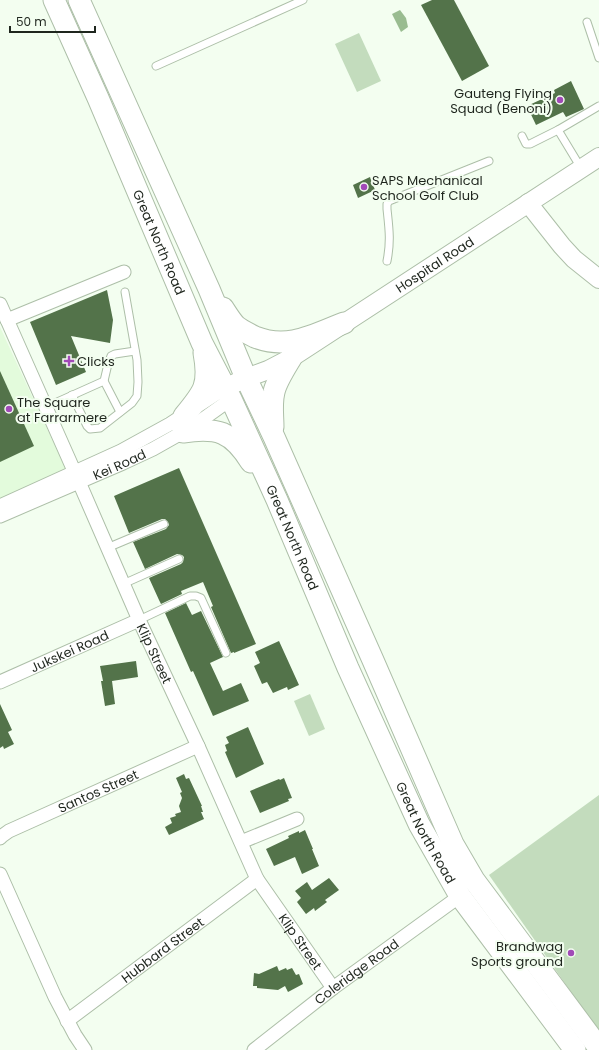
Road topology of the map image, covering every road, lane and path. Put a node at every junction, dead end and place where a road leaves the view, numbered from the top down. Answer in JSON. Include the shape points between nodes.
{"nodes":[{"id":1,"x":54,"y":0,"type":"edge"},
{"id":2,"x":79,"y":0,"type":"edge"},
{"id":3,"x":303,"y":0,"type":"edge"},
{"id":4,"x":587,"y":22,"type":"dead end"},
{"id":5,"x":599,"y":58,"type":"edge"},
{"id":6,"x":156,"y":66,"type":"dead end"},
{"id":7,"x":120,"y":90,"type":"junction"},
{"id":8,"x":98,"y":98,"type":"junction"},
{"id":9,"x":599,"y":106,"type":"edge"},
{"id":10,"x":558,"y":130,"type":"junction"},
{"id":11,"x":522,"y":136,"type":"dead end"},
{"id":12,"x":599,"y":157,"type":"edge"},
{"id":13,"x":489,"y":161,"type":"dead end"},
{"id":14,"x":581,"y":169,"type":"junction"},
{"id":15,"x":528,"y":204,"type":"junction"},
{"id":16,"x":387,"y":261,"type":"dead end"},
{"id":17,"x":124,"y":272,"type":"dead end"},
{"id":18,"x":599,"y":279,"type":"edge"},
{"id":19,"x":209,"y":289,"type":"junction"},
{"id":20,"x":125,"y":292,"type":"dead end"},
{"id":21,"x":0,"y":304,"type":"edge"},
{"id":22,"x":7,"y":320,"type":"junction"},
{"id":23,"x":344,"y":323,"type":"junction"},
{"id":24,"x":202,"y":343,"type":"junction"},
{"id":25,"x":136,"y":352,"type":"junction"},
{"id":26,"x":291,"y":358,"type":"junction"},
{"id":27,"x":104,"y":381,"type":"junction"},
{"id":28,"x":249,"y":383,"type":"junction"},
{"id":29,"x":228,"y":393,"type":"junction"},
{"id":30,"x":72,"y":395,"type":"junction"},
{"id":31,"x":46,"y":407,"type":"junction"},
{"id":32,"x":120,"y":412,"type":"junction"},
{"id":33,"x":183,"y":424,"type":"junction"},
{"id":34,"x":274,"y":437,"type":"junction"},
{"id":35,"x":77,"y":477,"type":"junction"},
{"id":36,"x":277,"y":500,"type":"junction"},
{"id":37,"x":0,"y":506,"type":"edge"},
{"id":38,"x":0,"y":516,"type":"edge"},
{"id":39,"x":164,"y":524,"type":"dead end"},
{"id":40,"x":108,"y":548,"type":"junction"},
{"id":41,"x":178,"y":559,"type":"dead end"},
{"id":42,"x":123,"y":584,"type":"junction"},
{"id":43,"x":139,"y":620,"type":"junction"},
{"id":44,"x":226,"y":653,"type":"dead end"},
{"id":45,"x":0,"y":682,"type":"edge"},
{"id":46,"x":198,"y":746,"type":"junction"},
{"id":47,"x":297,"y":819,"type":"dead end"},
{"id":48,"x":0,"y":838,"type":"edge"},
{"id":49,"x":241,"y":842,"type":"junction"},
{"id":50,"x":0,"y":874,"type":"edge"},
{"id":51,"x":257,"y":879,"type":"junction"},
{"id":52,"x":460,"y":896,"type":"junction"},
{"id":53,"x":333,"y":988,"type":"junction"},
{"id":54,"x":68,"y":1020,"type":"junction"},
{"id":55,"x":599,"y":1048,"type":"edge"},
{"id":56,"x":85,"y":1050,"type":"edge"},
{"id":57,"x":254,"y":1050,"type":"edge"},
{"id":58,"x":575,"y":1050,"type":"edge"}],
"edges":[{"from":1,"to":8,"type":"main road","name":"Great North Road"},
{"from":2,"to":7,"type":"main road","name":"Great North Road"},
{"from":3,"to":6,"type":"lane"},
{"from":4,"to":5,"type":"lane"},
{"from":7,"to":8,"type":"main road"},
{"from":7,"to":19,"type":"main road","name":"Great North Road"},
{"from":8,"to":24,"type":"main road","name":"Great North Road"},
{"from":9,"to":10,"type":"lane"},
{"from":10,"to":11,"type":"lane","via":[[530,144],[526,144]]},
{"from":10,"to":14,"type":"lane"},
{"from":12,"to":14,"type":"street","name":"Hospital Road"},
{"from":13,"to":16,"type":"lane","via":[[389,201],[387,209],[390,244]]},
{"from":14,"to":15,"type":"street","name":"Hospital Road"},
{"from":15,"to":18,"type":"street","via":[[574,259]]},
{"from":15,"to":23,"type":"street","name":"Hospital Road"},
{"from":17,"to":22,"type":"street"},
{"from":19,"to":23,"type":"main road","via":[[236,326],[263,340],[296,341]]},
{"from":19,"to":28,"type":"main road","name":"Great North Road"},
{"from":20,"to":25,"type":"lane"},
{"from":21,"to":22,"type":"street","name":"Klip Street"},
{"from":22,"to":31,"type":"street","name":"Klip Street"},
{"from":23,"to":26,"type":"street","name":"Hospital Road"},
{"from":24,"to":29,"type":"main road","name":"Great North Road"},
{"from":24,"to":33,"type":"main road","via":[[206,378],[199,398]]},
{"from":25,"to":27,"type":"lane","via":[[111,356]]},
{"from":25,"to":32,"type":"lane","via":[[137,396]]},
{"from":26,"to":28,"type":"street","name":"Hospital Road"},
{"from":26,"to":34,"type":"main road","via":[[274,391]]},
{"from":27,"to":30,"type":"lane"},
{"from":27,"to":32,"type":"lane"},
{"from":28,"to":29,"type":"street","name":"Hospital Road"},
{"from":28,"to":34,"type":"main road","name":"Great North Road"},
{"from":29,"to":33,"type":"street","name":"Kei Road"},
{"from":29,"to":36,"type":"main road","name":"Great North Road"},
{"from":30,"to":31,"type":"lane"},
{"from":30,"to":32,"type":"lane","via":[[86,426],[90,429],[100,428]]},
{"from":31,"to":35,"type":"street","name":"Klip Street"},
{"from":33,"to":35,"type":"street","name":"Kei Road","via":[[147,437]]},
{"from":33,"to":36,"type":"main road","via":[[196,430],[220,432],[234,440]]},
{"from":34,"to":55,"type":"main road","name":"Great North Road","via":[[456,851],[474,880]]},
{"from":35,"to":37,"type":"street","name":"Kei Road"},
{"from":35,"to":38,"type":"street","name":"Kei Road"},
{"from":35,"to":40,"type":"street","name":"Klip Street"},
{"from":36,"to":52,"type":"main road","name":"Great North Road","via":[[348,668],[419,824]]},
{"from":39,"to":40,"type":"lane"},
{"from":40,"to":42,"type":"street","name":"Klip Street"},
{"from":41,"to":42,"type":"lane"},
{"from":42,"to":43,"type":"street","name":"Klip Street"},
{"from":43,"to":44,"type":"lane","via":[[190,596],[196,596],[201,598]]},
{"from":43,"to":45,"type":"street","name":"Jukskei Road"},
{"from":43,"to":46,"type":"street","name":"Klip Street"},
{"from":46,"to":48,"type":"street","name":"Santos Street","via":[[9,831]]},
{"from":46,"to":49,"type":"street","name":"Klip Street"},
{"from":47,"to":49,"type":"street"},
{"from":49,"to":51,"type":"street","name":"Klip Street"},
{"from":50,"to":54,"type":"street","via":[[55,997]]},
{"from":51,"to":53,"type":"street","name":"Klip Street"},
{"from":51,"to":54,"type":"street","name":"Hubbard Street"},
{"from":52,"to":53,"type":"street","name":"Coleridge Road"},
{"from":52,"to":58,"type":"main road","name":"Great North Road"},
{"from":53,"to":57,"type":"street","name":"Coleridge Road"},
{"from":54,"to":56,"type":"street"}]}
